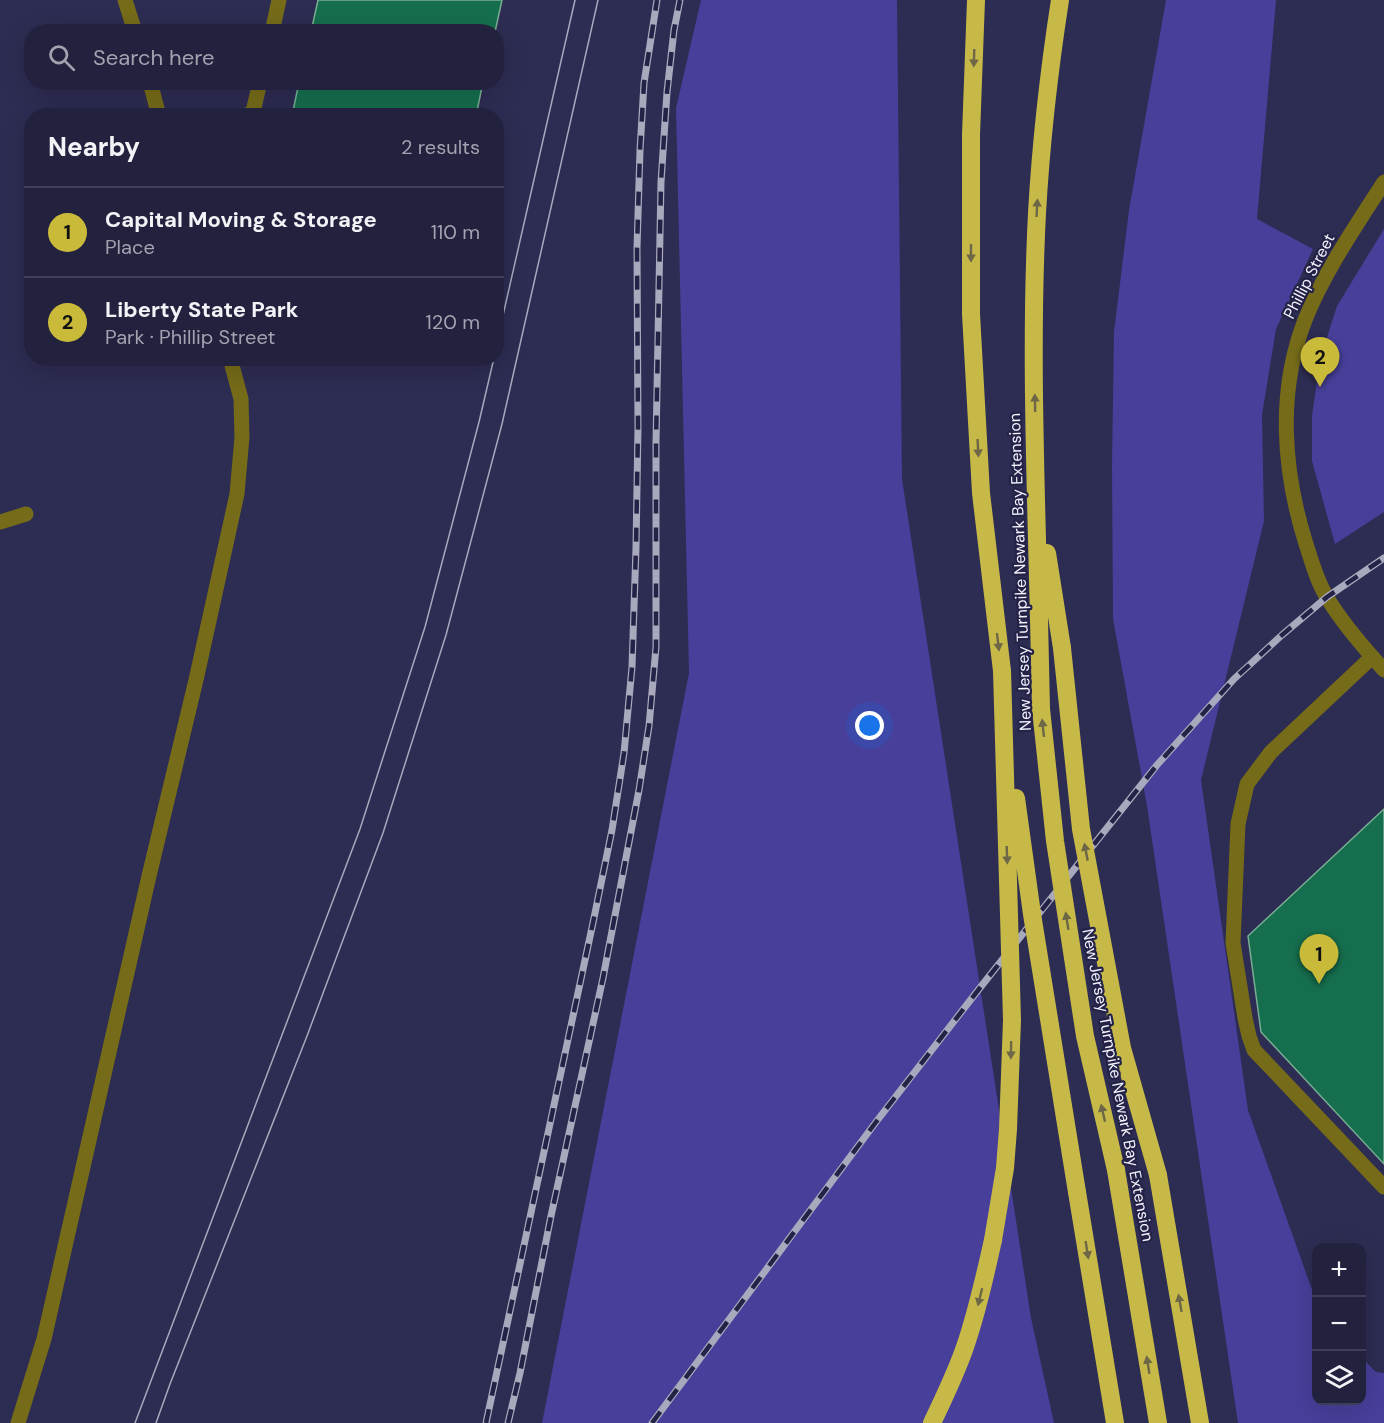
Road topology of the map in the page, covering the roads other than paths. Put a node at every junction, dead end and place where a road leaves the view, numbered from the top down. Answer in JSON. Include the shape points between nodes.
{"nodes":[{"id":1,"x":125,"y":0,"type":"edge"},
{"id":2,"x":279,"y":0,"type":"edge"},
{"id":3,"x":976,"y":0,"type":"edge"},
{"id":4,"x":1060,"y":0,"type":"edge"},
{"id":5,"x":132,"y":24,"type":"edge"},
{"id":6,"x":274,"y":24,"type":"edge"},
{"id":7,"x":152,"y":90,"type":"edge"},
{"id":8,"x":258,"y":90,"type":"edge"},
{"id":9,"x":157,"y":108,"type":"edge"},
{"id":10,"x":254,"y":108,"type":"edge"},
{"id":11,"x":1384,"y":182,"type":"edge"},
{"id":12,"x":232,"y":366,"type":"edge"},
{"id":13,"x":1036,"y":483,"type":"junction"},
{"id":14,"x":26,"y":514,"type":"dead end"},
{"id":15,"x":0,"y":522,"type":"edge"},
{"id":16,"x":1372,"y":657,"type":"junction"},
{"id":17,"x":1384,"y":670,"type":"edge"},
{"id":18,"x":1002,"y":671,"type":"junction"},
{"id":19,"x":1384,"y":1187,"type":"edge"},
{"id":20,"x":18,"y":1423,"type":"edge"},
{"id":21,"x":932,"y":1423,"type":"edge"},
{"id":22,"x":1115,"y":1423,"type":"edge"},
{"id":23,"x":1158,"y":1423,"type":"edge"},
{"id":24,"x":1200,"y":1423,"type":"edge"}],
"edges":[{"from":1,"to":5,"type":"street"},
{"from":2,"to":6,"type":"street"},
{"from":3,"to":18,"type":"highway","name":"New Jersey Turnpike Newark Bay Extension","one_way":true,"via":[[971,314],[981,493]]},
{"from":13,"to":4,"type":"highway","name":"New Jersey Turnpike Newark Bay Extension","one_way":true,"via":[[1037,214]]},
{"from":7,"to":9,"type":"street"},
{"from":8,"to":10,"type":"street"},
{"from":11,"to":16,"type":"street","name":"Phillip Street","via":[[1348,238],[1305,319],[1293,354],[1287,394],[1290,479],[1315,572],[1327,597]]},
{"from":12,"to":20,"type":"street","via":[[241,399],[237,494],[44,1339]]},
{"from":23,"to":13,"type":"highway","name":"New Jersey Turnpike Newark Bay Extension","one_way":true,"bridge":true,"via":[[1116,1170],[1085,1036],[1055,841],[1041,709]]},
{"from":24,"to":13,"type":"highway","one_way":true,"bridge":true,"via":[[1158,1175],[1122,1048],[1081,828],[1062,648]]},
{"from":14,"to":15,"type":"street"},
{"from":16,"to":17,"type":"street","name":"Phillip Street"},
{"from":16,"to":19,"type":"street","via":[[1271,752],[1247,784],[1238,824],[1233,944],[1254,1050]]},
{"from":18,"to":21,"type":"highway","one_way":true,"bridge":true,"via":[[1012,1020],[1005,1168],[975,1316]]},
{"from":18,"to":22,"type":"highway","name":"New Jersey Turnpike Newark Bay Extension","one_way":true,"bridge":true,"via":[[1032,914]]}]}
